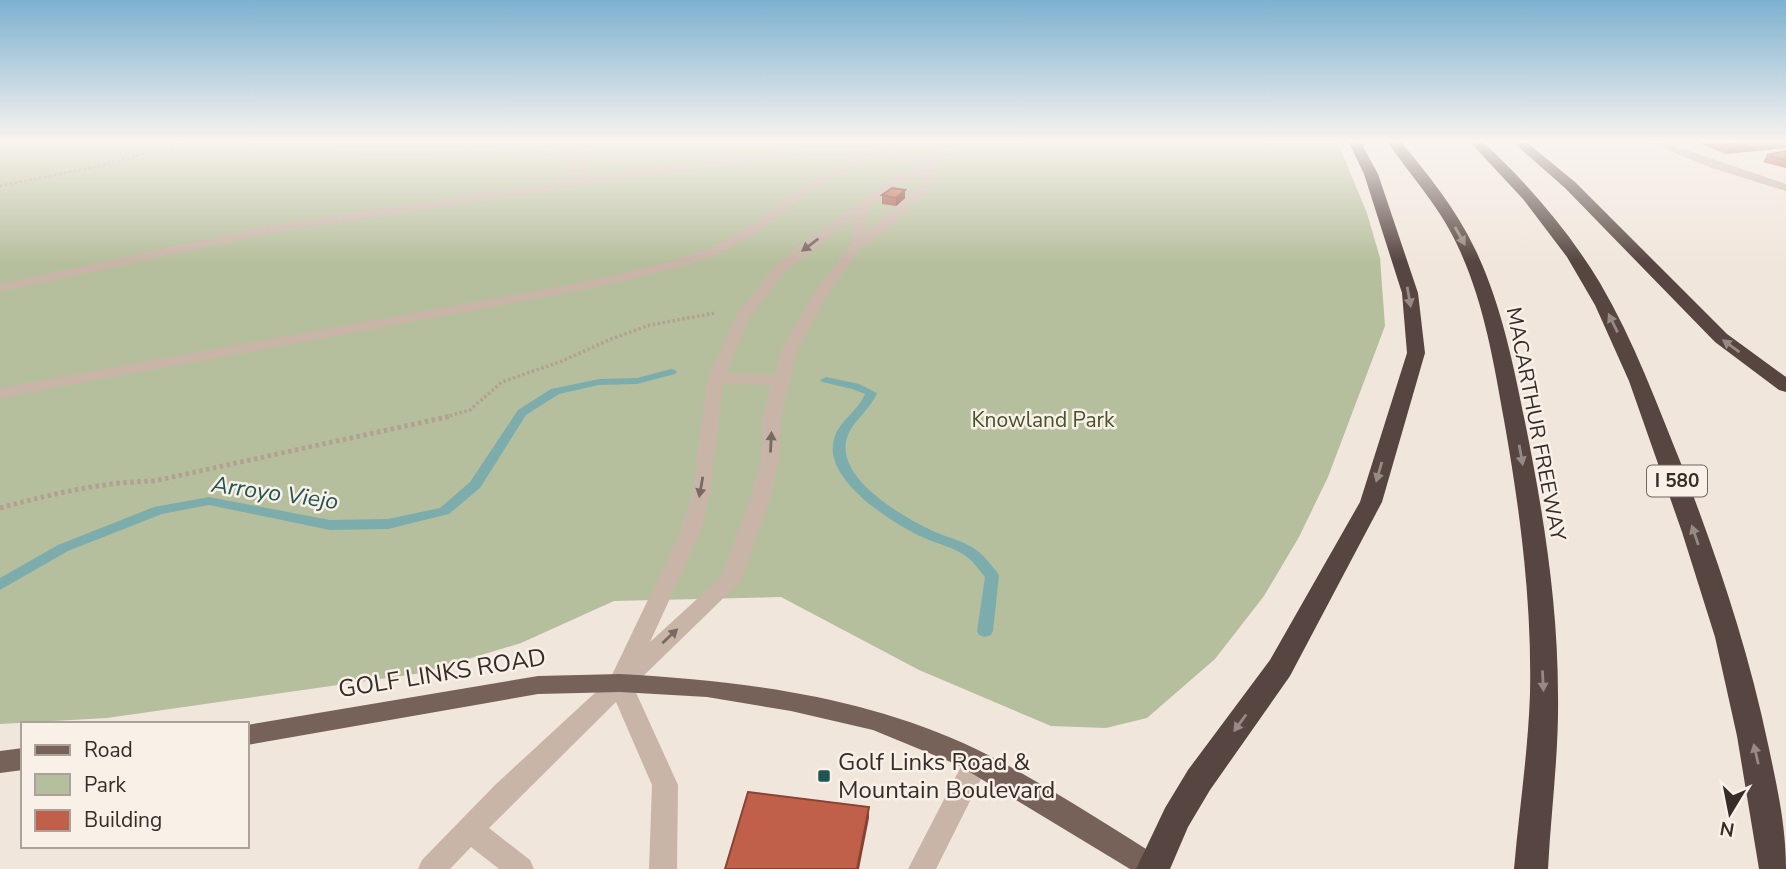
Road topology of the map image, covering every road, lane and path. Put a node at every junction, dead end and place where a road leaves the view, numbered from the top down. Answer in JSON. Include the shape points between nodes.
{"nodes":[{"id":1,"x":22,"y":182,"type":"edge"},
{"id":2,"x":579,"y":182,"type":"joint"},
{"id":3,"x":582,"y":182,"type":"edge"},
{"id":4,"x":820,"y":182,"type":"edge"},
{"id":5,"x":897,"y":182,"type":"edge"},
{"id":6,"x":930,"y":182,"type":"edge"},
{"id":7,"x":1373,"y":182,"type":"edge"},
{"id":8,"x":1425,"y":182,"type":"edge"},
{"id":9,"x":1515,"y":182,"type":"edge"},
{"id":10,"x":1566,"y":182,"type":"edge"},
{"id":11,"x":1765,"y":182,"type":"edge"},
{"id":12,"x":0,"y":186,"type":"edge"},
{"id":13,"x":1786,"y":188,"type":"edge"},
{"id":14,"x":865,"y":205,"type":"junction"},
{"id":15,"x":856,"y":245,"type":"junction"},
{"id":16,"x":0,"y":288,"type":"edge"},
{"id":17,"x":743,"y":315,"type":"junction"},
{"id":18,"x":716,"y":378,"type":"junction"},
{"id":19,"x":780,"y":380,"type":"junction"},
{"id":20,"x":1786,"y":386,"type":"edge"},
{"id":21,"x":0,"y":393,"type":"edge"},
{"id":22,"x":0,"y":508,"type":"edge"},
{"id":23,"x":620,"y":683,"type":"junction"},
{"id":24,"x":248,"y":735,"type":"edge"},
{"id":25,"x":21,"y":760,"type":"edge"},
{"id":26,"x":0,"y":762,"type":"edge"},
{"id":27,"x":976,"y":763,"type":"junction"},
{"id":28,"x":470,"y":829,"type":"junction"},
{"id":29,"x":432,"y":869,"type":"edge"},
{"id":30,"x":520,"y":869,"type":"edge"},
{"id":31,"x":663,"y":869,"type":"edge"},
{"id":32,"x":922,"y":869,"type":"edge"},
{"id":33,"x":1153,"y":869,"type":"edge"},
{"id":34,"x":1531,"y":869,"type":"edge"},
{"id":35,"x":1776,"y":869,"type":"edge"}],
"edges":[{"from":1,"to":12,"type":"path"},
{"from":2,"to":3,"type":"street"},
{"from":2,"to":16,"type":"street","via":[[225,237]]},
{"from":4,"to":21,"type":"street","via":[[750,232],[713,252],[665,267],[584,286]]},
{"from":5,"to":14,"type":"street"},
{"from":6,"to":15,"type":"street","via":[[878,231]]},
{"from":7,"to":33,"type":"highway","one_way":true,"via":[[1410,293],[1416,353],[1371,502],[1280,667],[1176,818]]},
{"from":8,"to":34,"type":"highway","name":"MACARTHUR FREEWAY","one_way":true,"via":[[1467,248],[1488,299],[1522,461],[1537,565],[1544,694]]},
{"from":35,"to":9,"type":"highway","number":"I 580","one_way":true,"via":[[1758,762],[1719,606],[1647,398],[1611,318],[1576,258]]},
{"from":20,"to":10,"type":"highway","one_way":true,"via":[[1721,338]]},
{"from":11,"to":13,"type":"street"},
{"from":14,"to":15,"type":"street"},
{"from":14,"to":17,"type":"street","one_way":true,"via":[[783,266]]},
{"from":15,"to":19,"type":"street","via":[[804,322]]},
{"from":17,"to":18,"type":"street"},
{"from":17,"to":22,"type":"path","via":[[711,313],[650,325],[502,382],[470,410],[427,423],[155,481],[76,488]]},
{"from":18,"to":19,"type":"street"},
{"from":18,"to":23,"type":"street","one_way":true,"via":[[701,493],[691,531]]},
{"from":23,"to":19,"type":"street","one_way":true,"via":[[730,581],[760,502]]},
{"from":23,"to":24,"type":"main road","name":"GOLF LINKS ROAD","via":[[538,684]]},
{"from":23,"to":27,"type":"main road","name":"GOLF LINKS ROAD","via":[[707,688],[791,701],[876,721]]},
{"from":23,"to":28,"type":"street"},
{"from":23,"to":31,"type":"street","via":[[665,785]]},
{"from":25,"to":26,"type":"main road"},
{"from":27,"to":32,"type":"street"},
{"from":27,"to":33,"type":"main road","name":"GOLF LINKS ROAD"},
{"from":28,"to":29,"type":"street"},
{"from":28,"to":30,"type":"street"}]}
